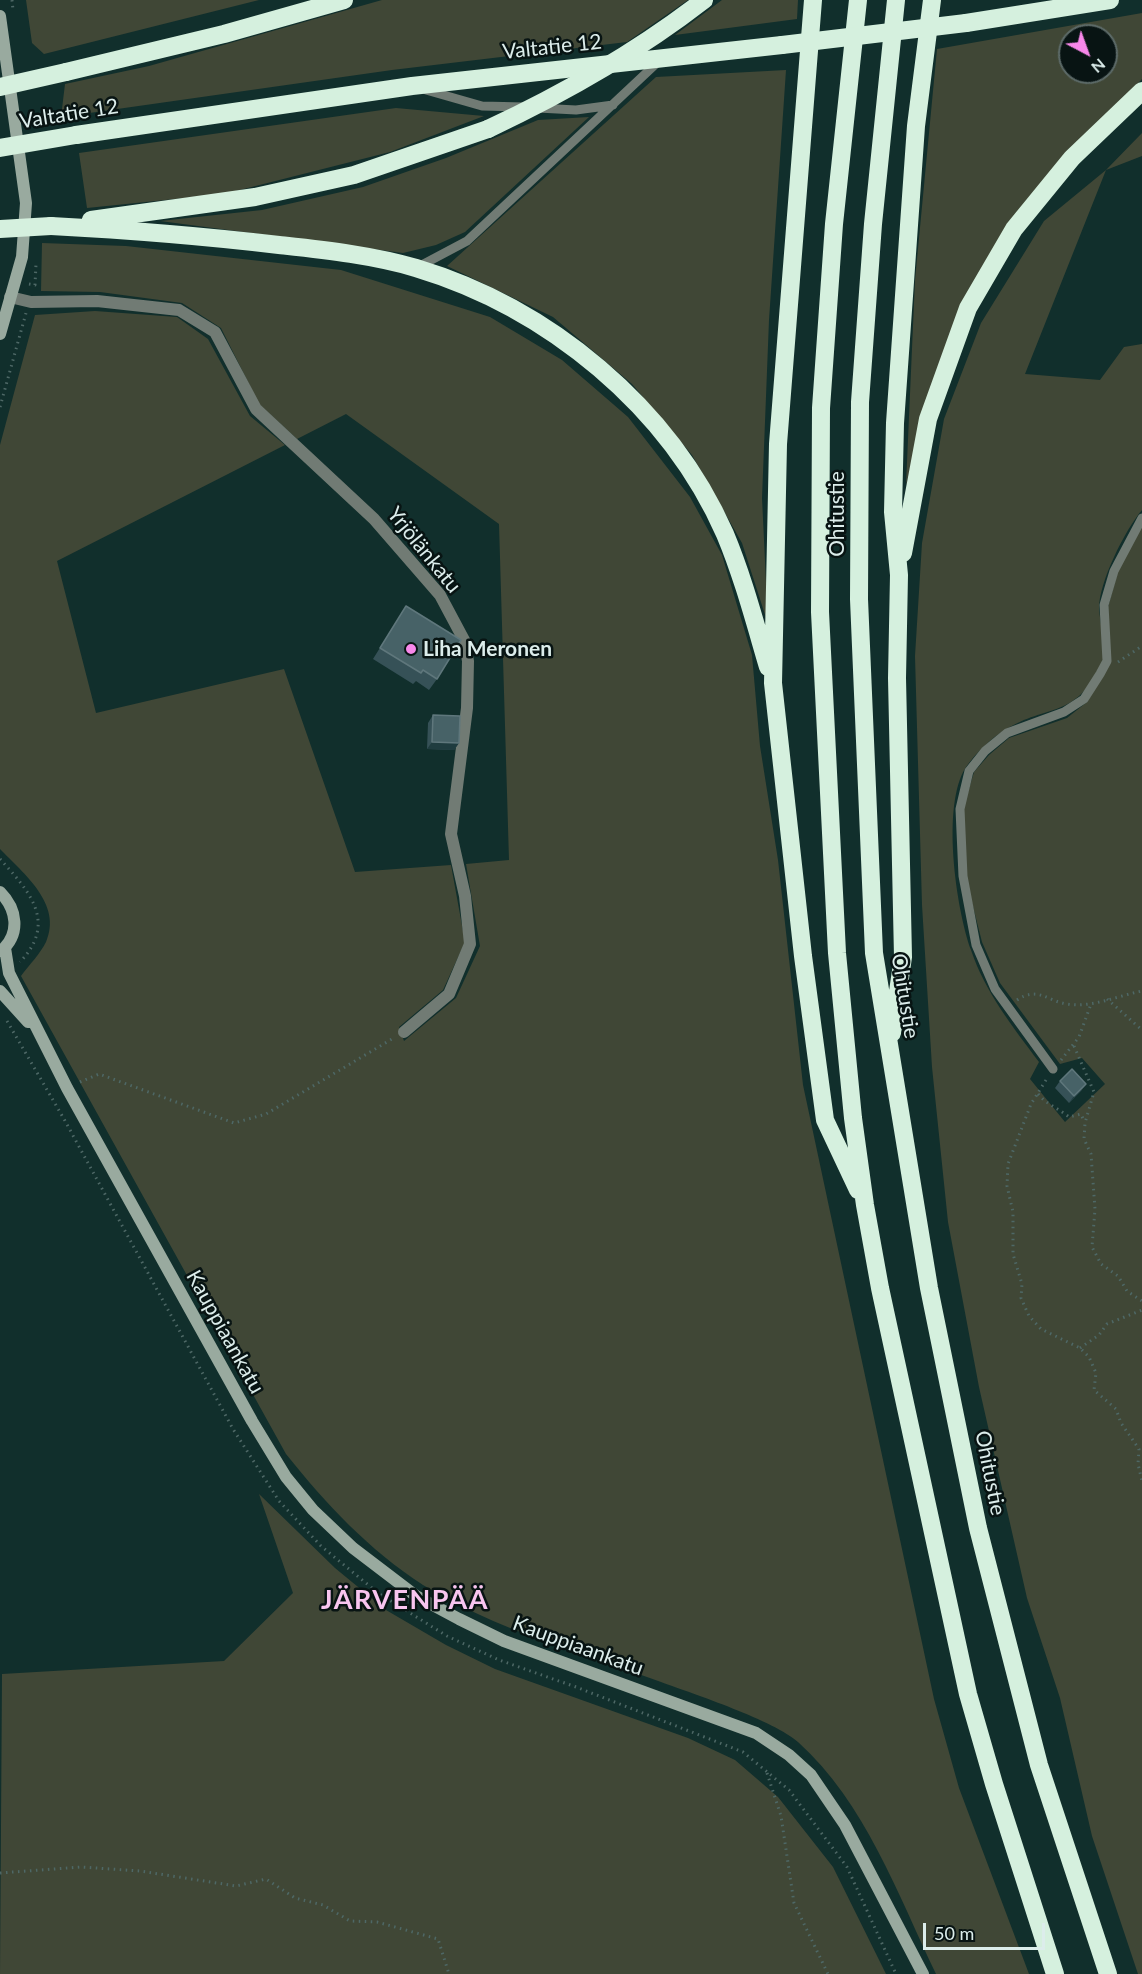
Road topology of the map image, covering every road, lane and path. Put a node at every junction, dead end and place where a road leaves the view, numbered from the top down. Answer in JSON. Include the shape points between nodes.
{"nodes":[{"id":1,"x":344,"y":0,"type":"edge"},
{"id":2,"x":704,"y":0,"type":"edge"},
{"id":3,"x":813,"y":0,"type":"edge"},
{"id":4,"x":858,"y":0,"type":"edge"},
{"id":5,"x":896,"y":0,"type":"edge"},
{"id":6,"x":932,"y":0,"type":"edge"},
{"id":7,"x":1073,"y":0,"type":"edge"},
{"id":8,"x":1110,"y":0,"type":"edge"},
{"id":9,"x":1057,"y":9,"type":"junction"},
{"id":10,"x":0,"y":16,"type":"edge"},
{"id":11,"x":663,"y":57,"type":"junction"},
{"id":12,"x":412,"y":86,"type":"junction"},
{"id":13,"x":0,"y":87,"type":"edge"},
{"id":14,"x":1142,"y":91,"type":"edge"},
{"id":15,"x":614,"y":105,"type":"junction"},
{"id":16,"x":0,"y":148,"type":"edge"},
{"id":17,"x":51,"y":226,"type":"junction"},
{"id":18,"x":0,"y":228,"type":"edge"},
{"id":19,"x":416,"y":268,"type":"junction"},
{"id":20,"x":35,"y":285,"type":"dead end"},
{"id":21,"x":10,"y":297,"type":"junction"},
{"id":22,"x":30,"y":302,"type":"junction"},
{"id":23,"x":0,"y":333,"type":"edge"},
{"id":24,"x":0,"y":407,"type":"edge"},
{"id":25,"x":1142,"y":518,"type":"edge"},
{"id":26,"x":898,"y":575,"type":"junction"},
{"id":27,"x":773,"y":682,"type":"junction"},
{"id":28,"x":0,"y":892,"type":"edge"},
{"id":29,"x":3,"y":950,"type":"edge"},
{"id":30,"x":0,"y":991,"type":"edge"},
{"id":31,"x":1142,"y":991,"type":"edge"},
{"id":32,"x":1107,"y":999,"type":"junction"},
{"id":33,"x":1091,"y":1004,"type":"junction"},
{"id":34,"x":1008,"y":1008,"type":"junction"},
{"id":35,"x":0,"y":1012,"type":"edge"},
{"id":36,"x":1142,"y":1030,"type":"edge"},
{"id":37,"x":404,"y":1032,"type":"joint"},
{"id":38,"x":38,"y":1034,"type":"junction"},
{"id":39,"x":890,"y":1045,"type":"junction"},
{"id":40,"x":1074,"y":1046,"type":"junction"},
{"id":41,"x":1053,"y":1069,"type":"junction"},
{"id":42,"x":67,"y":1088,"type":"junction"},
{"id":43,"x":1038,"y":1094,"type":"junction"},
{"id":44,"x":1085,"y":1123,"type":"junction"},
{"id":45,"x":865,"y":1205,"type":"junction"},
{"id":46,"x":1142,"y":1301,"type":"edge"},
{"id":47,"x":1142,"y":1310,"type":"edge"},
{"id":48,"x":1080,"y":1348,"type":"junction"},
{"id":49,"x":1142,"y":1481,"type":"edge"},
{"id":50,"x":766,"y":1772,"type":"junction"},
{"id":51,"x":0,"y":1873,"type":"edge"},
{"id":52,"x":449,"y":1974,"type":"edge"},
{"id":53,"x":828,"y":1974,"type":"edge"},
{"id":54,"x":896,"y":1974,"type":"edge"},
{"id":55,"x":923,"y":1974,"type":"edge"},
{"id":56,"x":1055,"y":1974,"type":"edge"},
{"id":57,"x":1108,"y":1974,"type":"edge"}],
"edges":[{"from":1,"to":13,"type":"highway","bridge":true,"via":[[224,34]]},
{"from":2,"to":17,"type":"highway","bridge":true,"via":[[625,57],[558,96],[488,129],[354,175],[255,197]]},
{"from":3,"to":27,"type":"highway","via":[[778,444]]},
{"from":4,"to":45,"type":"highway","name":"Ohitustie","via":[[834,224],[821,408],[820,612],[837,953]]},
{"from":5,"to":39,"type":"highway","name":"Ohitustie","via":[[860,402],[859,599],[874,953]]},
{"from":6,"to":26,"type":"highway","via":[[916,126],[895,423],[893,512]]},
{"from":7,"to":9,"type":"highway"},
{"from":8,"to":9,"type":"highway","name":"Valtatie 12"},
{"from":9,"to":11,"type":"highway","name":"Valtatie 12","bridge":true},
{"from":10,"to":21,"type":"street","via":[[26,203],[22,257]]},
{"from":11,"to":12,"type":"highway","name":"Valtatie 12"},
{"from":11,"to":15,"type":"lane"},
{"from":12,"to":15,"type":"lane","via":[[482,106],[576,110]]},
{"from":12,"to":16,"type":"highway","name":"Valtatie 12","bridge":true},
{"from":14,"to":26,"type":"highway","via":[[1072,158],[1021,220],[968,308],[928,419]]},
{"from":15,"to":19,"type":"lane","via":[[467,242]]},
{"from":17,"to":18,"type":"highway","bridge":true},
{"from":17,"to":19,"type":"highway","via":[[184,234],[291,246]]},
{"from":19,"to":27,"type":"highway","via":[[479,291],[580,352],[625,391],[664,435],[698,485],[724,534]]},
{"from":20,"to":22,"type":"path"},
{"from":21,"to":22,"type":"street","name":"Yrjölänkatu"},
{"from":21,"to":23,"type":"street"},
{"from":22,"to":24,"type":"path"},
{"from":22,"to":37,"type":"street","name":"Yrjölänkatu","via":[[97,301],[178,309],[215,332],[256,409],[380,526],[440,596],[464,640],[468,661],[467,708],[451,834],[465,896],[470,944],[449,994]]},
{"from":25,"to":34,"type":"lane","via":[[1114,571],[1104,605],[1107,661],[1084,699],[1064,712],[1007,733],[969,771],[960,809],[963,876],[975,945]]},
{"from":26,"to":39,"type":"highway","via":[[903,957]]},
{"from":27,"to":45,"type":"highway","via":[[825,1120]]},
{"from":28,"to":29,"type":"street","via":[[14,911],[15,924]]},
{"from":29,"to":38,"type":"street","name":"Kauppiaankatu","via":[[9,973]]},
{"from":30,"to":38,"type":"street","name":"Kauppiaankatu"},
{"from":31,"to":32,"type":"path"},
{"from":32,"to":33,"type":"path"},
{"from":32,"to":36,"type":"path"},
{"from":33,"to":34,"type":"path","via":[[1065,1004],[1046,994],[1033,994]]},
{"from":33,"to":40,"type":"path"},
{"from":34,"to":41,"type":"lane"},
{"from":35,"to":50,"type":"path","via":[[64,1119],[251,1459],[279,1501],[321,1546],[378,1593],[447,1636],[499,1660],[743,1752]]},
{"from":37,"to":42,"type":"path","via":[[266,1114],[234,1123],[99,1074]]},
{"from":38,"to":42,"type":"street","name":"Kauppiaankatu"},
{"from":39,"to":57,"type":"highway","name":"Ohitustie","via":[[929,1288],[978,1528],[1039,1765]]},
{"from":40,"to":41,"type":"path"},
{"from":40,"to":44,"type":"path","via":[[1094,1092]]},
{"from":41,"to":43,"type":"path"},
{"from":42,"to":55,"type":"street","name":"Kauppiaankatu","via":[[252,1421],[286,1477],[313,1510],[353,1548],[416,1596],[459,1619],[504,1641],[756,1733],[789,1755],[811,1775],[845,1825]]},
{"from":43,"to":44,"type":"path","via":[[1046,1104],[1069,1117],[1081,1114]]},
{"from":43,"to":48,"type":"path","via":[[1008,1164],[1013,1254],[1022,1284],[1021,1298],[1035,1324]]},
{"from":44,"to":46,"type":"path","via":[[1095,1209],[1092,1247],[1101,1264]]},
{"from":45,"to":56,"type":"highway","name":"Ohitustie","via":[[968,1694]]},
{"from":47,"to":48,"type":"path","via":[[1107,1324]]},
{"from":48,"to":49,"type":"path","via":[[1096,1373],[1094,1390],[1116,1408],[1138,1449]]},
{"from":50,"to":53,"type":"path","via":[[781,1816],[794,1903]]},
{"from":50,"to":54,"type":"path","via":[[789,1790],[847,1867]]},
{"from":51,"to":52,"type":"path","via":[[81,1867],[140,1871],[236,1886],[266,1879],[295,1898],[323,1905],[350,1921],[377,1922],[438,1939]]}]}
